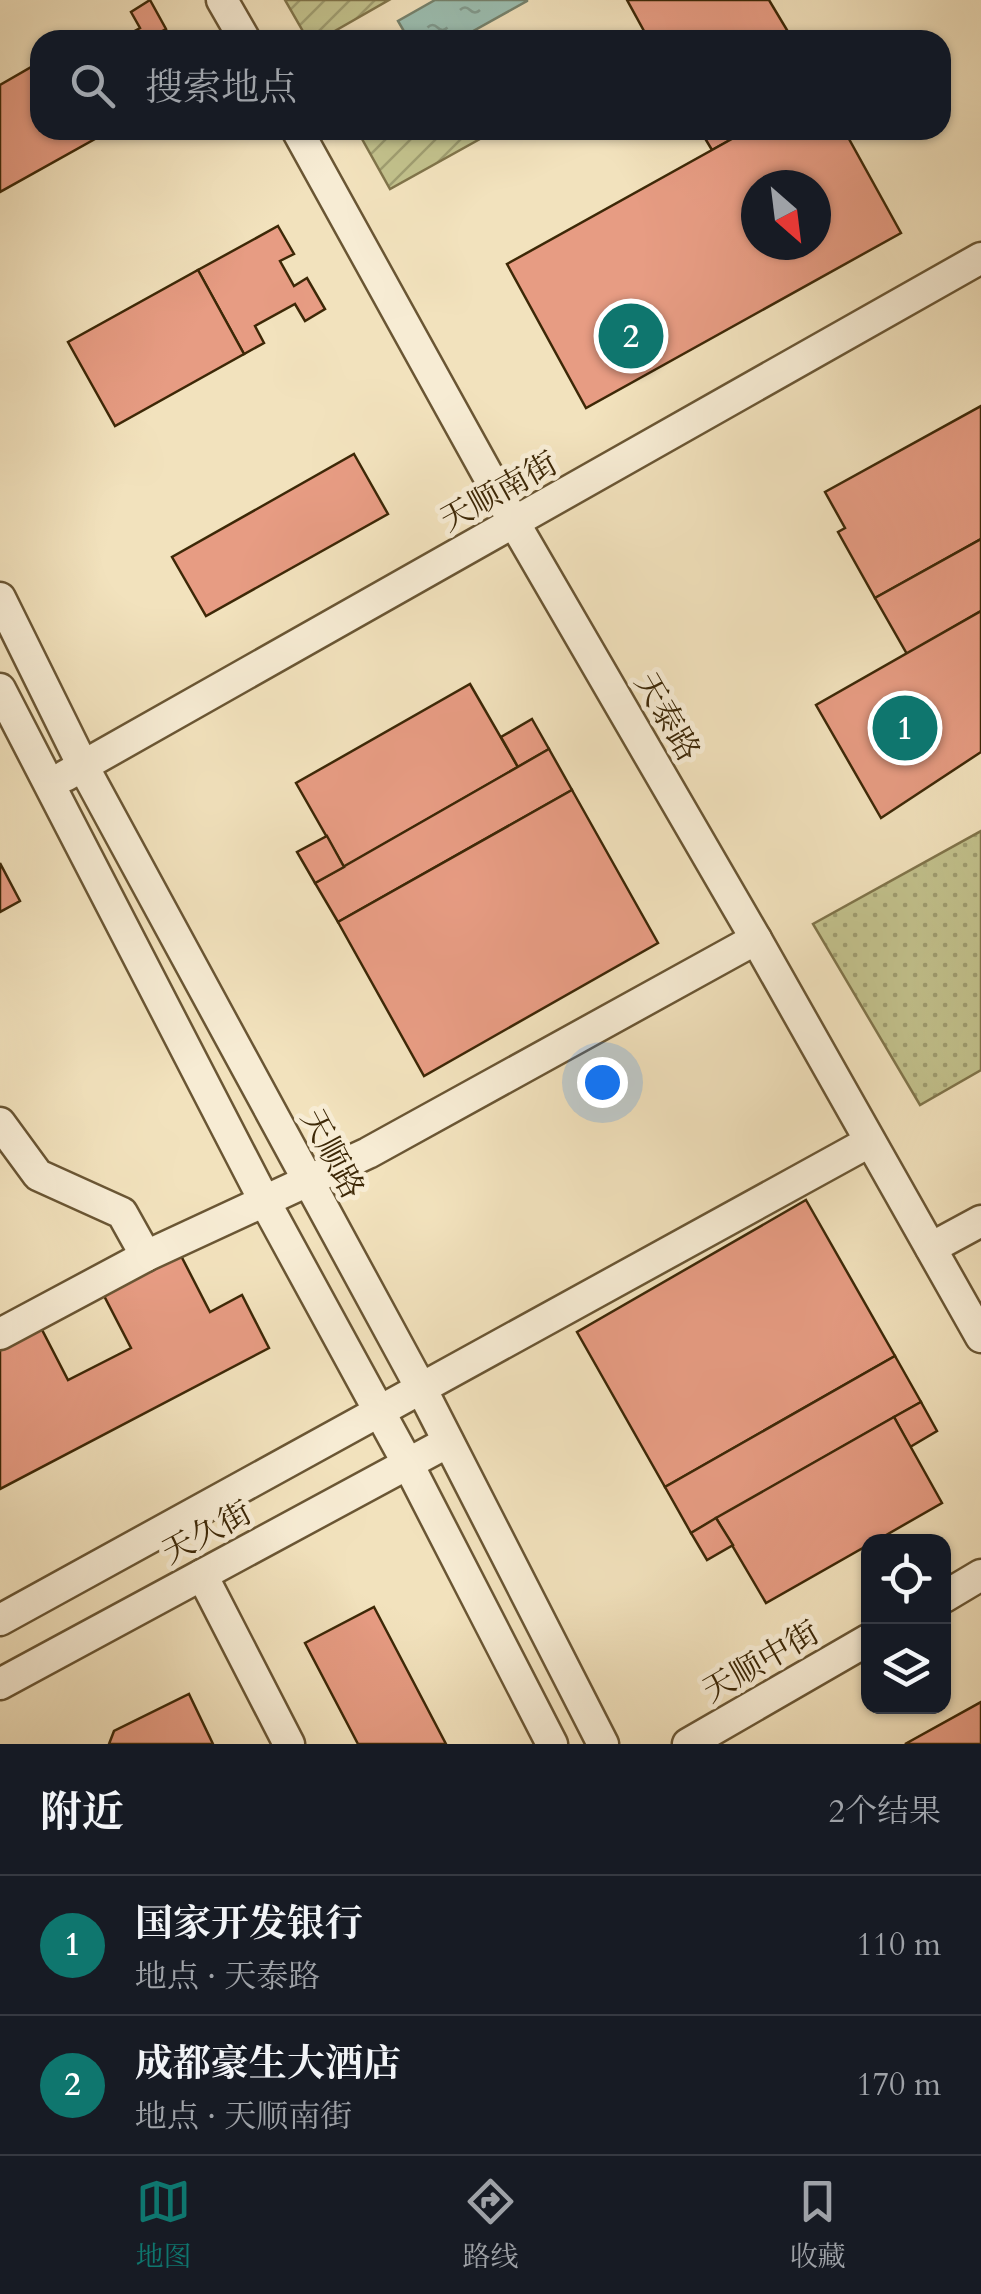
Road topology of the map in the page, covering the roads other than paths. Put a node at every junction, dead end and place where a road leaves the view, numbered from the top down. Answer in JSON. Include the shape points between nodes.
{"nodes":[{"id":1,"x":222,"y":0,"type":"edge"},
{"id":2,"x":240,"y":30,"type":"edge"},
{"id":3,"x":303,"y":140,"type":"edge"},
{"id":4,"x":981,"y":258,"type":"edge"},
{"id":5,"x":514,"y":524,"type":"junction"},
{"id":6,"x":0,"y":598,"type":"edge"},
{"id":7,"x":10,"y":640,"type":"edge"},
{"id":8,"x":0,"y":688,"type":"edge"},
{"id":9,"x":83,"y":766,"type":"junction"},
{"id":10,"x":49,"y":784,"type":"junction"},
{"id":11,"x":756,"y":939,"type":"junction"},
{"id":12,"x":0,"y":1123,"type":"edge"},
{"id":13,"x":869,"y":1142,"type":"junction"},
{"id":14,"x":308,"y":1182,"type":"junction"},
{"id":15,"x":264,"y":1202,"type":"junction"},
{"id":16,"x":981,"y":1221,"type":"edge"},
{"id":17,"x":931,"y":1248,"type":"junction"},
{"id":18,"x":146,"y":1256,"type":"junction"},
{"id":19,"x":0,"y":1334,"type":"edge"},
{"id":20,"x":981,"y":1336,"type":"edge"},
{"id":21,"x":422,"y":1390,"type":"junction"},
{"id":22,"x":380,"y":1413,"type":"junction"},
{"id":23,"x":448,"y":1442,"type":"junction"},
{"id":24,"x":408,"y":1464,"type":"junction"},
{"id":25,"x":202,"y":1575,"type":"junction"},
{"id":26,"x":981,"y":1575,"type":"edge"},
{"id":27,"x":951,"y":1593,"type":"edge"},
{"id":28,"x":0,"y":1620,"type":"edge"},
{"id":29,"x":861,"y":1644,"type":"edge"},
{"id":30,"x":0,"y":1684,"type":"edge"},
{"id":31,"x":289,"y":1744,"type":"edge"},
{"id":32,"x":552,"y":1744,"type":"edge"},
{"id":33,"x":603,"y":1744,"type":"edge"},
{"id":34,"x":688,"y":1744,"type":"edge"}],
"edges":[{"from":1,"to":2,"type":"street"},
{"from":3,"to":5,"type":"street","name":"天泰路"},
{"from":4,"to":5,"type":"street","name":"天顺南街"},
{"from":5,"to":9,"type":"street","name":"天顺南街"},
{"from":5,"to":11,"type":"street","name":"天泰路"},
{"from":6,"to":7,"type":"street","name":"天顺路"},
{"from":7,"to":9,"type":"street","name":"天顺路"},
{"from":8,"to":10,"type":"street"},
{"from":9,"to":10,"type":"street","name":"天顺南街"},
{"from":9,"to":14,"type":"street","name":"天顺路"},
{"from":10,"to":15,"type":"street"},
{"from":11,"to":13,"type":"street","name":"天泰路"},
{"from":11,"to":14,"type":"street"},
{"from":12,"to":18,"type":"street","via":[[38,1175],[122,1213]]},
{"from":13,"to":17,"type":"street","name":"天泰路"},
{"from":13,"to":21,"type":"street","name":"天久街"},
{"from":14,"to":15,"type":"street"},
{"from":14,"to":21,"type":"street","name":"天顺路"},
{"from":15,"to":18,"type":"street"},
{"from":15,"to":22,"type":"street"},
{"from":16,"to":17,"type":"street"},
{"from":17,"to":20,"type":"street","name":"天泰路"},
{"from":18,"to":19,"type":"street"},
{"from":21,"to":22,"type":"street","name":"天久街"},
{"from":21,"to":23,"type":"street","name":"天顺路"},
{"from":22,"to":24,"type":"street"},
{"from":22,"to":28,"type":"street","name":"天久街"},
{"from":23,"to":24,"type":"street","name":"天久街"},
{"from":23,"to":33,"type":"street","name":"天顺路"},
{"from":24,"to":25,"type":"street","name":"天久街"},
{"from":24,"to":32,"type":"street"},
{"from":25,"to":30,"type":"street","name":"天久街"},
{"from":25,"to":31,"type":"street"},
{"from":26,"to":27,"type":"street"},
{"from":29,"to":34,"type":"street","name":"天顺中街"}]}
